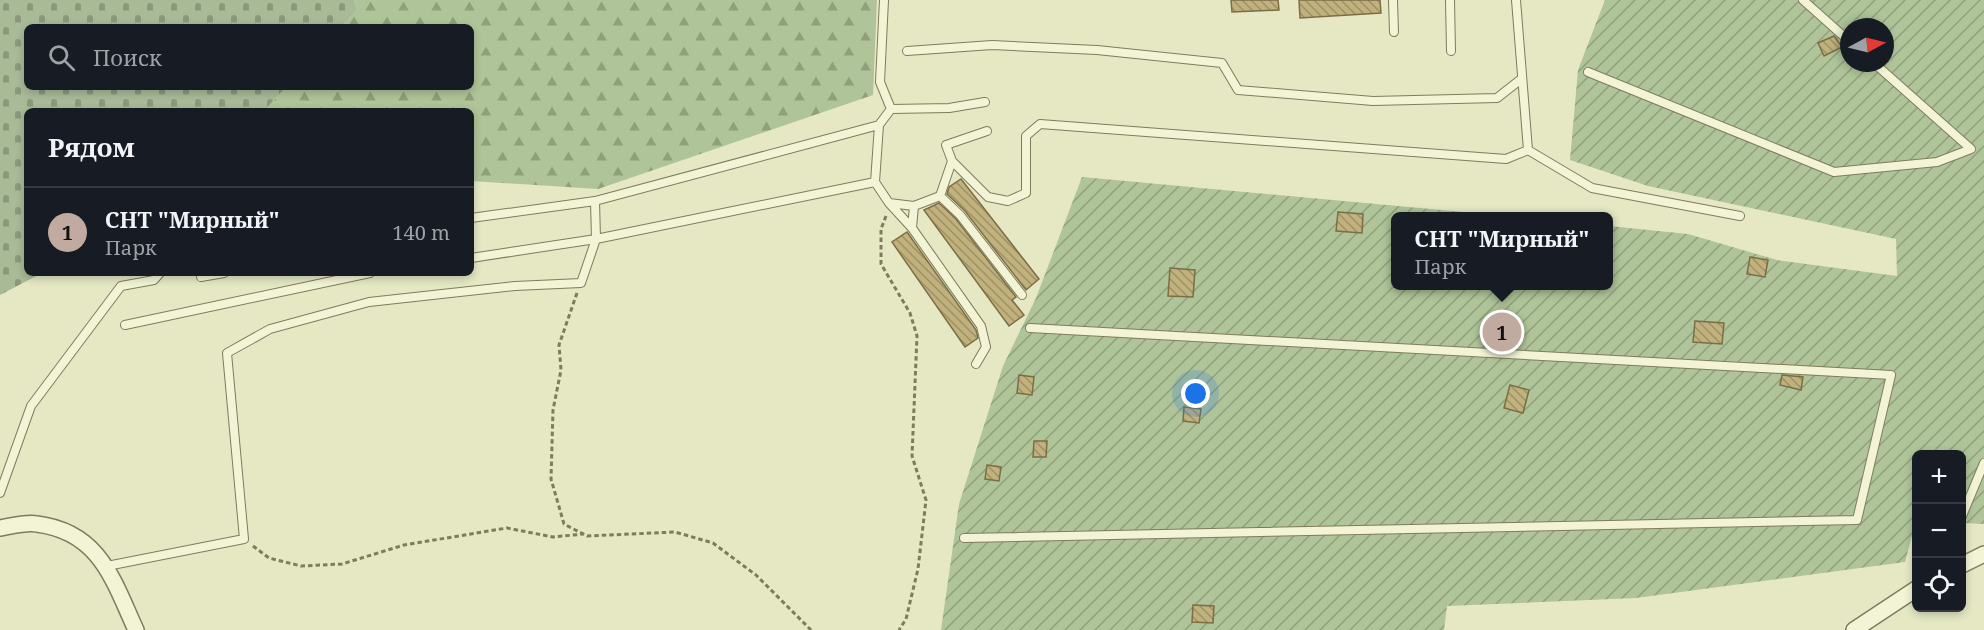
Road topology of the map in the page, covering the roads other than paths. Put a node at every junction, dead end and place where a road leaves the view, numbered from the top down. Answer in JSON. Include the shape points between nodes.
{"nodes":[{"id":1,"x":884,"y":0,"type":"edge"},
{"id":2,"x":1393,"y":0,"type":"edge"},
{"id":3,"x":1450,"y":0,"type":"edge"},
{"id":4,"x":1516,"y":0,"type":"edge"},
{"id":5,"x":1803,"y":0,"type":"edge"},
{"id":6,"x":1394,"y":32,"type":"dead end"},
{"id":7,"x":1840,"y":33,"type":"edge"},
{"id":8,"x":907,"y":51,"type":"dead end"},
{"id":9,"x":1451,"y":51,"type":"dead end"},
{"id":10,"x":1588,"y":72,"type":"dead end"},
{"id":11,"x":1884,"y":72,"type":"edge"},
{"id":12,"x":1520,"y":80,"type":"junction"},
{"id":13,"x":985,"y":102,"type":"dead end"},
{"id":14,"x":891,"y":109,"type":"junction"},
{"id":15,"x":879,"y":125,"type":"junction"},
{"id":16,"x":987,"y":131,"type":"dead end"},
{"id":17,"x":1528,"y":150,"type":"junction"},
{"id":18,"x":952,"y":161,"type":"junction"},
{"id":19,"x":875,"y":182,"type":"junction"},
{"id":20,"x":940,"y":196,"type":"junction"},
{"id":21,"x":595,"y":201,"type":"junction"},
{"id":22,"x":890,"y":203,"type":"junction"},
{"id":23,"x":914,"y":206,"type":"junction"},
{"id":24,"x":1740,"y":216,"type":"dead end"},
{"id":25,"x":474,"y":218,"type":"edge"},
{"id":26,"x":912,"y":228,"type":"junction"},
{"id":27,"x":596,"y":239,"type":"junction"},
{"id":28,"x":474,"y":258,"type":"edge"},
{"id":29,"x":157,"y":276,"type":"edge"},
{"id":30,"x":207,"y":276,"type":"edge"},
{"id":31,"x":356,"y":276,"type":"edge"},
{"id":32,"x":201,"y":277,"type":"dead end"},
{"id":33,"x":1022,"y":295,"type":"dead end"},
{"id":34,"x":125,"y":325,"type":"dead end"},
{"id":35,"x":1030,"y":328,"type":"dead end"},
{"id":36,"x":976,"y":364,"type":"dead end"},
{"id":37,"x":1984,"y":463,"type":"edge"},
{"id":38,"x":0,"y":493,"type":"edge"},
{"id":39,"x":1966,"y":506,"type":"edge"},
{"id":40,"x":0,"y":528,"type":"edge"},
{"id":41,"x":964,"y":538,"type":"dead end"},
{"id":42,"x":1984,"y":554,"type":"edge"},
{"id":43,"x":1966,"y":563,"type":"edge"},
{"id":44,"x":106,"y":566,"type":"junction"},
{"id":45,"x":1912,"y":593,"type":"edge"},
{"id":46,"x":136,"y":630,"type":"edge"},
{"id":47,"x":1854,"y":630,"type":"edge"}],
"edges":[{"from":1,"to":14,"type":"lane","via":[[880,82]]},
{"from":2,"to":6,"type":"lane"},
{"from":3,"to":9,"type":"lane"},
{"from":4,"to":12,"type":"lane"},
{"from":5,"to":7,"type":"lane"},
{"from":8,"to":12,"type":"lane","via":[[992,45],[1096,50],[1222,63],[1238,90],[1373,101],[1497,98]]},
{"from":10,"to":11,"type":"lane","via":[[1834,172],[1937,162],[1971,149]]},
{"from":12,"to":17,"type":"lane"},
{"from":13,"to":14,"type":"lane","via":[[949,108]]},
{"from":14,"to":15,"type":"lane"},
{"from":15,"to":19,"type":"lane"},
{"from":15,"to":21,"type":"lane"},
{"from":16,"to":18,"type":"lane","via":[[946,145]]},
{"from":17,"to":18,"type":"lane","via":[[1506,159],[1040,124],[1026,136],[1026,193],[1008,201],[988,197]]},
{"from":17,"to":24,"type":"lane","via":[[1592,188]]},
{"from":18,"to":20,"type":"lane"},
{"from":19,"to":22,"type":"lane"},
{"from":19,"to":27,"type":"lane"},
{"from":20,"to":23,"type":"lane"},
{"from":20,"to":33,"type":"lane","via":[[960,215]]},
{"from":21,"to":25,"type":"lane"},
{"from":21,"to":27,"type":"lane"},
{"from":22,"to":23,"type":"lane"},
{"from":22,"to":26,"type":"lane"},
{"from":23,"to":26,"type":"lane"},
{"from":26,"to":36,"type":"lane","via":[[981,326],[986,347]]},
{"from":27,"to":28,"type":"lane"},
{"from":27,"to":44,"type":"lane","via":[[581,283],[369,302],[270,329],[227,353],[244,539]]},
{"from":29,"to":38,"type":"lane","via":[[121,286],[31,406]]},
{"from":30,"to":32,"type":"lane"},
{"from":31,"to":34,"type":"lane"},
{"from":35,"to":41,"type":"lane","via":[[1892,375],[1857,520]]},
{"from":37,"to":39,"type":"lane"},
{"from":40,"to":44,"type":"street","via":[[37,524],[81,538]]},
{"from":42,"to":43,"type":"street"},
{"from":44,"to":46,"type":"street"},
{"from":45,"to":47,"type":"street"}]}
